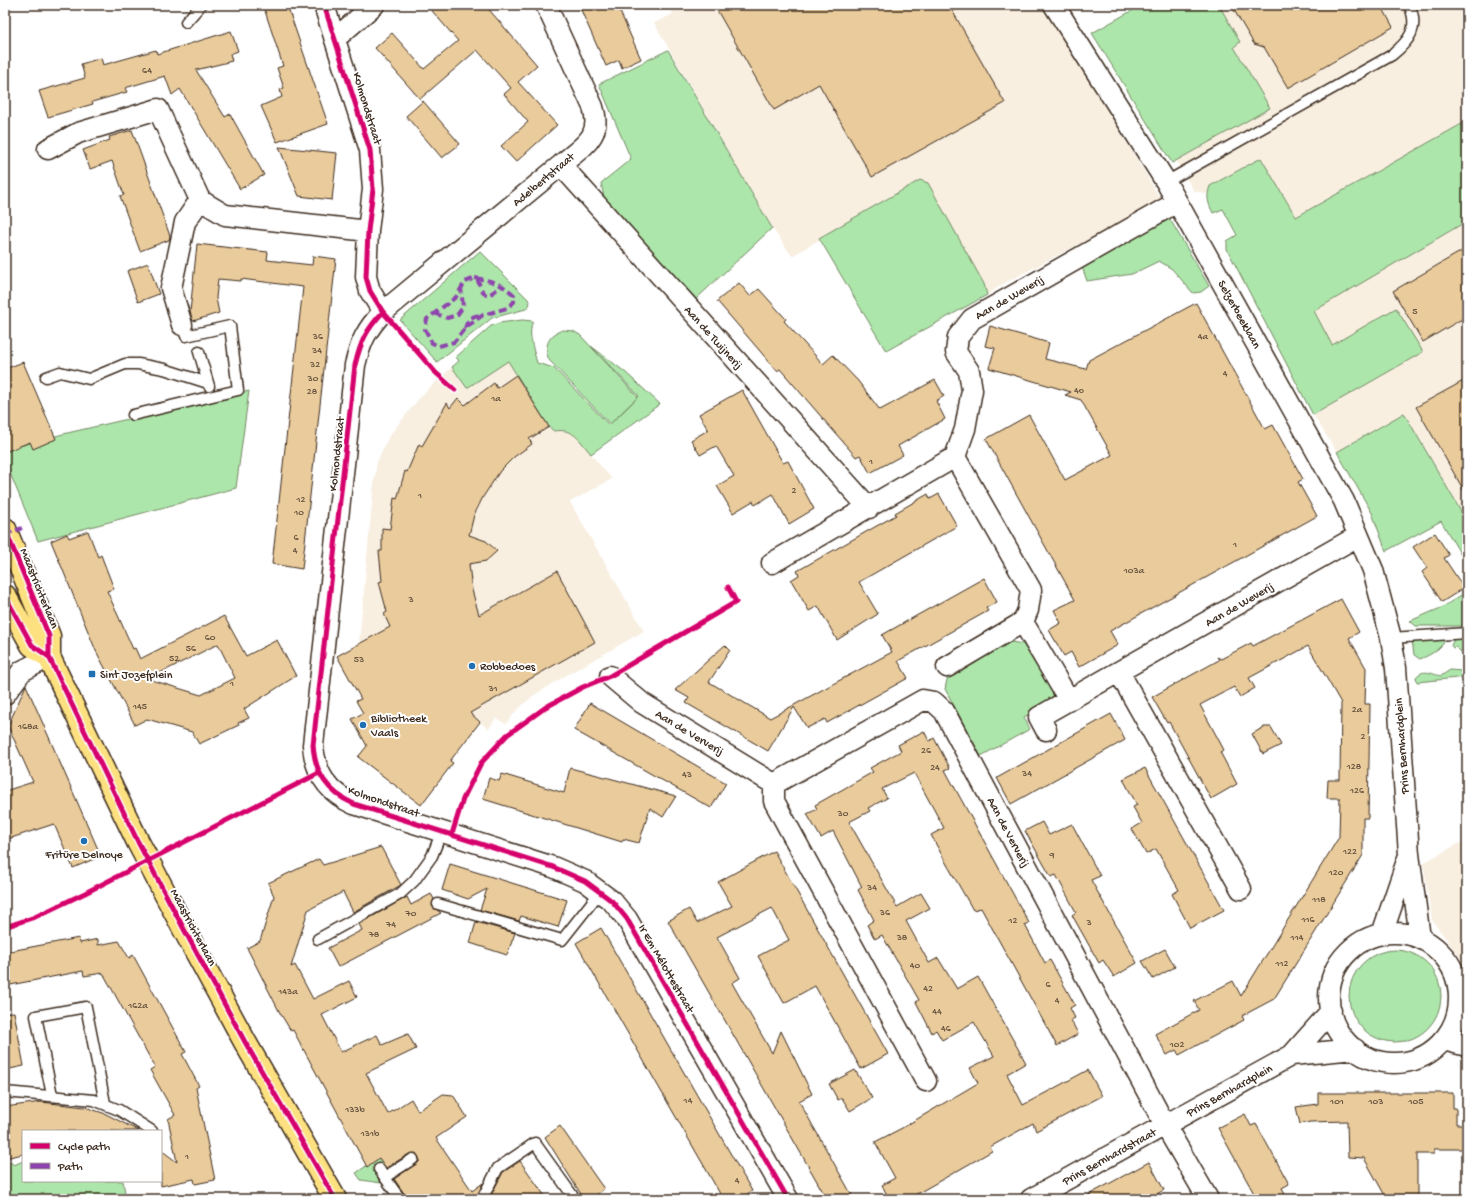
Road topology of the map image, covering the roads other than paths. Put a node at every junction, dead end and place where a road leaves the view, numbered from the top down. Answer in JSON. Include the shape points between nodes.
{"nodes":[{"id":1,"x":201,"y":5,"type":"edge"},
{"id":2,"x":324,"y":5,"type":"edge"},
{"id":3,"x":374,"y":5,"type":"edge"},
{"id":4,"x":546,"y":5,"type":"edge"},
{"id":5,"x":1054,"y":5,"type":"edge"},
{"id":6,"x":1409,"y":5,"type":"edge"},
{"id":7,"x":186,"y":22,"type":"dead end"},
{"id":8,"x":336,"y":38,"type":"junction"},
{"id":9,"x":48,"y":149,"type":"dead end"},
{"id":10,"x":561,"y":165,"type":"junction"},
{"id":11,"x":1166,"y":182,"type":"junction"},
{"id":12,"x":200,"y":200,"type":"junction"},
{"id":13,"x":1177,"y":202,"type":"junction"},
{"id":14,"x":368,"y":231,"type":"junction"},
{"id":15,"x":383,"y":312,"type":"junction"},
{"id":16,"x":182,"y":325,"type":"joint"},
{"id":17,"x":199,"y":352,"type":"dead end"},
{"id":18,"x":46,"y":377,"type":"dead end"},
{"id":19,"x":208,"y":383,"type":"junction"},
{"id":20,"x":212,"y":396,"type":"junction"},
{"id":21,"x":133,"y":415,"type":"dead end"},
{"id":22,"x":955,"y":457,"type":"junction"},
{"id":23,"x":869,"y":508,"type":"junction"},
{"id":24,"x":5,"y":529,"type":"edge"},
{"id":25,"x":1358,"y":536,"type":"junction"},
{"id":26,"x":772,"y":563,"type":"dead end"},
{"id":27,"x":5,"y":596,"type":"edge"},
{"id":28,"x":1023,"y":622,"type":"junction"},
{"id":29,"x":1467,"y":633,"type":"edge"},
{"id":30,"x":1391,"y":638,"type":"junction"},
{"id":31,"x":49,"y":657,"type":"junction"},
{"id":32,"x":947,"y":667,"type":"dead end"},
{"id":33,"x":1119,"y":672,"type":"junction"},
{"id":34,"x":610,"y":676,"type":"dead end"},
{"id":35,"x":5,"y":694,"type":"edge"},
{"id":36,"x":1069,"y":700,"type":"junction"},
{"id":37,"x":1046,"y":730,"type":"dead end"},
{"id":38,"x":774,"y":784,"type":"junction"},
{"id":39,"x":447,"y":832,"type":"junction"},
{"id":40,"x":1409,"y":854,"type":"junction"},
{"id":41,"x":1241,"y":889,"type":"dead end"},
{"id":42,"x":600,"y":892,"type":"junction"},
{"id":43,"x":438,"y":904,"type":"dead end"},
{"id":44,"x":1382,"y":934,"type":"junction"},
{"id":45,"x":1420,"y":938,"type":"junction"},
{"id":46,"x":318,"y":939,"type":"dead end"},
{"id":47,"x":1463,"y":1010,"type":"edge"},
{"id":48,"x":1330,"y":1011,"type":"junction"},
{"id":49,"x":1444,"y":1040,"type":"junction"},
{"id":50,"x":1467,"y":1046,"type":"edge"},
{"id":51,"x":1354,"y":1049,"type":"junction"},
{"id":52,"x":1292,"y":1055,"type":"junction"},
{"id":53,"x":926,"y":1081,"type":"dead end"},
{"id":54,"x":5,"y":1092,"type":"edge"},
{"id":55,"x":52,"y":1095,"type":"junction"},
{"id":56,"x":105,"y":1103,"type":"junction"},
{"id":57,"x":1166,"y":1124,"type":"junction"},
{"id":58,"x":150,"y":1130,"type":"edge"},
{"id":59,"x":413,"y":1159,"type":"dead end"},
{"id":60,"x":335,"y":1199,"type":"edge"},
{"id":61,"x":400,"y":1199,"type":"edge"},
{"id":62,"x":482,"y":1199,"type":"edge"},
{"id":63,"x":575,"y":1199,"type":"edge"},
{"id":64,"x":788,"y":1199,"type":"edge"},
{"id":65,"x":1031,"y":1199,"type":"edge"},
{"id":66,"x":1208,"y":1199,"type":"edge"}],
"edges":[{"from":1,"to":7,"type":"lane"},
{"from":2,"to":8,"type":"street","name":"Kolmondstraat"},
{"from":3,"to":8,"type":"street"},
{"from":4,"to":10,"type":"street","name":"Adelbertstraat","via":[[597,119],[596,128],[589,140]]},
{"from":5,"to":11,"type":"street","name":"Selzerbeeklaan"},
{"from":6,"to":11,"type":"lane","via":[[1413,13],[1412,33],[1404,45],[1392,55]]},
{"from":8,"to":14,"type":"street","name":"Kolmondstraat","via":[[370,150],[373,189]]},
{"from":9,"to":12,"type":"street","via":[[78,133],[158,109]]},
{"from":10,"to":15,"type":"street","name":"Adelbertstraat"},
{"from":10,"to":23,"type":"street","name":"Aan de Twijnerij"},
{"from":11,"to":13,"type":"street","name":"Selzerbeeklaan"},
{"from":12,"to":14,"type":"street","via":[[225,215]]},
{"from":12,"to":16,"type":"street","via":[[185,222],[171,288]]},
{"from":13,"to":22,"type":"street","name":"Aan de Weverij","via":[[972,319],[958,337],[956,352],[969,371],[972,390],[965,428]]},
{"from":13,"to":25,"type":"street","name":"Selzerbeeklaan","via":[[1344,501]]},
{"from":14,"to":15,"type":"street","name":"Kolmondstraat","via":[[366,277],[370,291]]},
{"from":15,"to":39,"type":"street","name":"Kolmondstraat","via":[[361,341],[356,365],[313,756],[324,782],[346,800]]},
{"from":16,"to":20,"type":"lane","via":[[186,336],[230,326],[238,390]]},
{"from":17,"to":19,"type":"lane"},
{"from":18,"to":19,"type":"lane","via":[[60,372],[89,379],[125,364],[138,364]]},
{"from":19,"to":20,"type":"lane"},
{"from":20,"to":21,"type":"lane"},
{"from":22,"to":23,"type":"street"},
{"from":22,"to":28,"type":"street","via":[[1031,590]]},
{"from":23,"to":26,"type":"street"},
{"from":24,"to":31,"type":"main road","name":"Maastrichterlaan","via":[[49,636]]},
{"from":25,"to":30,"type":"street","name":"Selzerbeeklaan","via":[[1373,570]]},
{"from":25,"to":33,"type":"street","name":"Aan de Weverij"},
{"from":27,"to":31,"type":"main road","name":"Maastrichterlaan","via":[[32,645]]},
{"from":28,"to":32,"type":"street"},
{"from":28,"to":36,"type":"street"},
{"from":29,"to":30,"type":"lane"},
{"from":30,"to":40,"type":"street","name":"Prins Bernhardplein","via":[[1396,668]]},
{"from":31,"to":35,"type":"street","via":[[22,671]]},
{"from":31,"to":60,"type":"main road","name":"Maastrichterlaan","via":[[138,842],[186,933]]},
{"from":33,"to":36,"type":"street","name":"Aan de Weverij"},
{"from":33,"to":41,"type":"street"},
{"from":34,"to":38,"type":"street","name":"Aan de Ververij","via":[[642,703]]},
{"from":36,"to":37,"type":"street","name":"Aan de Weverij","via":[[1039,718]]},
{"from":38,"to":53,"type":"street","via":[[774,801]]},
{"from":38,"to":57,"type":"street","name":"Aan de Ververij","via":[[923,700],[934,702],[948,718]]},
{"from":39,"to":42,"type":"street","name":"Ir Em Mélottestraat","via":[[553,866],[585,881]]},
{"from":39,"to":46,"type":"lane","via":[[414,881],[400,894]]},
{"from":40,"to":44,"type":"street","name":"Prins Bernhardplein"},
{"from":40,"to":45,"type":"street","name":"Prins Bernhardplein"},
{"from":42,"to":43,"type":"lane","via":[[562,940]]},
{"from":42,"to":64,"type":"street","name":"Ir Em Mélottestraat","via":[[612,901],[627,919]]},
{"from":44,"to":45,"type":"street","via":[[1402,933]]},
{"from":44,"to":48,"type":"street","via":[[1360,942],[1338,965],[1329,995]]},
{"from":45,"to":47,"type":"street","via":[[1438,950],[1451,966]]},
{"from":47,"to":49,"type":"street"},
{"from":48,"to":51,"type":"street","via":[[1339,1032]]},
{"from":48,"to":52,"type":"street","name":"Prins Bernhardplein"},
{"from":49,"to":50,"type":"street"},
{"from":49,"to":51,"type":"street","via":[[1424,1056],[1400,1062],[1376,1060]]},
{"from":51,"to":52,"type":"street","name":"Prins Bernhardplein"},
{"from":52,"to":57,"type":"street","name":"Prins Bernhardplein"},
{"from":54,"to":55,"type":"lane"},
{"from":55,"to":56,"type":"lane"},
{"from":55,"to":56,"type":"lane","via":[[36,1016],[86,1007]]},
{"from":56,"to":58,"type":"lane"},
{"from":57,"to":65,"type":"street","name":"Prins Bernhardstraat"},
{"from":57,"to":66,"type":"street","name":"Aan de Ververij"},
{"from":59,"to":61,"type":"lane","via":[[382,1173]]},
{"from":62,"to":63,"type":"lane","via":[[498,1168],[535,1143]]}]}
